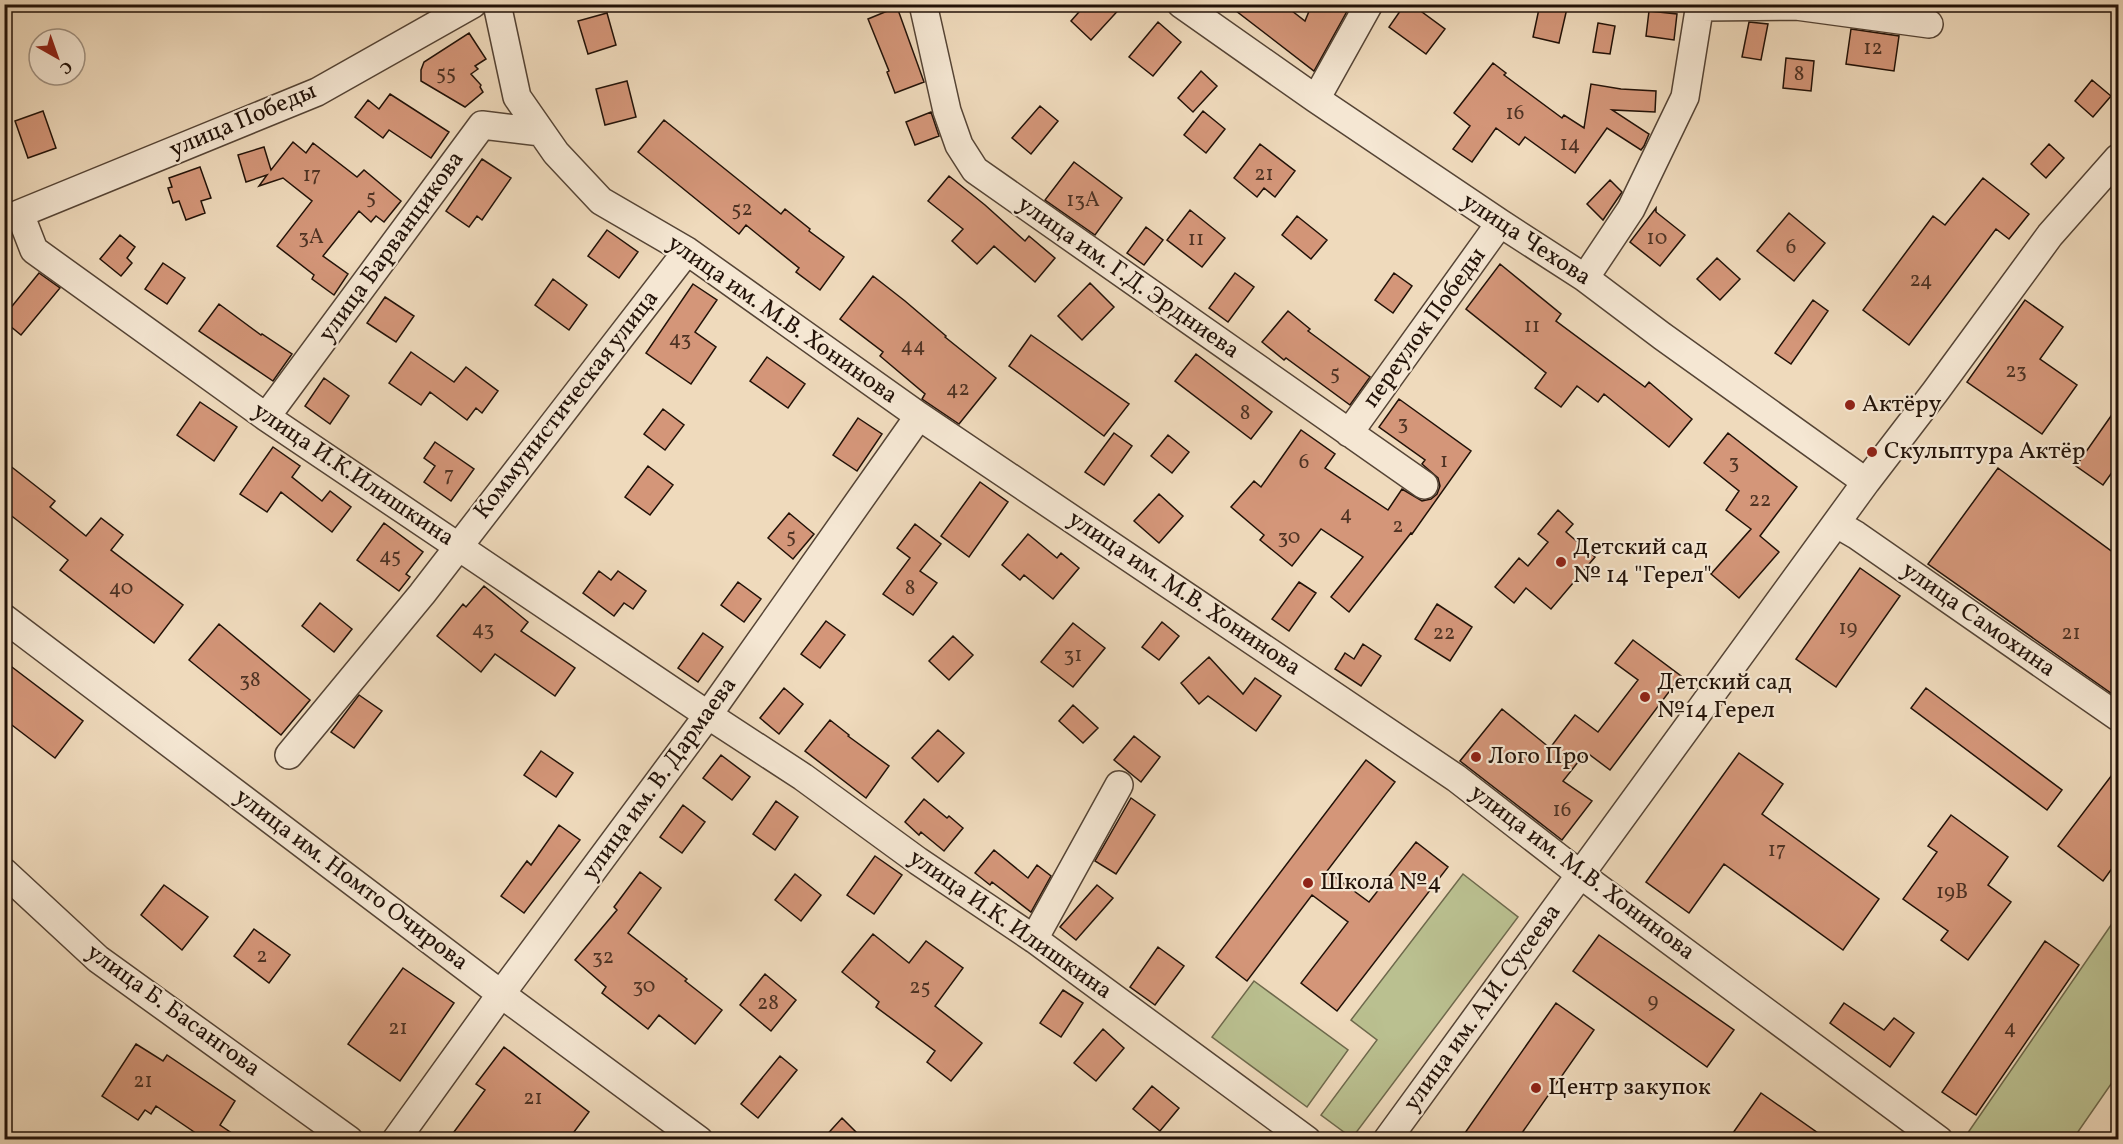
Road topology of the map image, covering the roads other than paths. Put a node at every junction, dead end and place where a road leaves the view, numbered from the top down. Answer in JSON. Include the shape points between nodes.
{"nodes":[{"id":1,"x":473,"y":4,"type":"edge"},
{"id":2,"x":497,"y":4,"type":"edge"},
{"id":3,"x":922,"y":4,"type":"edge"},
{"id":4,"x":1181,"y":4,"type":"edge"},
{"id":5,"x":1369,"y":4,"type":"edge"},
{"id":6,"x":1700,"y":6,"type":"edge"},
{"id":7,"x":1929,"y":24,"type":"dead end"},
{"id":8,"x":1316,"y":99,"type":"junction"},
{"id":9,"x":541,"y":132,"type":"junction"},
{"id":10,"x":2118,"y":158,"type":"edge"},
{"id":11,"x":12,"y":217,"type":"edge"},
{"id":12,"x":1500,"y":223,"type":"junction"},
{"id":13,"x":687,"y":251,"type":"junction"},
{"id":14,"x":1585,"y":278,"type":"junction"},
{"id":15,"x":919,"y":416,"type":"junction"},
{"id":16,"x":266,"y":417,"type":"junction"},
{"id":17,"x":1349,"y":433,"type":"junction"},
{"id":18,"x":1866,"y":482,"type":"junction"},
{"id":19,"x":1424,"y":485,"type":"dead end"},
{"id":20,"x":1837,"y":524,"type":"junction"},
{"id":21,"x":458,"y":547,"type":"junction"},
{"id":22,"x":4,"y":618,"type":"edge"},
{"id":23,"x":708,"y":715,"type":"junction"},
{"id":24,"x":2118,"y":717,"type":"edge"},
{"id":25,"x":290,"y":755,"type":"dead end"},
{"id":26,"x":1119,"y":784,"type":"dead end"},
{"id":27,"x":4,"y":872,"type":"edge"},
{"id":28,"x":1581,"y":875,"type":"junction"},
{"id":29,"x":1034,"y":939,"type":"junction"},
{"id":30,"x":501,"y":994,"type":"junction"},
{"id":31,"x":350,"y":1140,"type":"edge"},
{"id":32,"x":396,"y":1140,"type":"edge"},
{"id":33,"x":699,"y":1140,"type":"edge"},
{"id":34,"x":1307,"y":1140,"type":"edge"},
{"id":35,"x":1387,"y":1140,"type":"edge"},
{"id":36,"x":1939,"y":1140,"type":"edge"}],
"edges":[{"from":1,"to":11,"type":"street","name":"улица Победы","via":[[317,92]]},
{"from":2,"to":9,"type":"street","name":"улица им. М.В. Хонинова","via":[[517,97]]},
{"from":3,"to":17,"type":"street","name":"улица им. Г.Д. Эрдниева","via":[[947,111],[959,145],[975,170]]},
{"from":4,"to":8,"type":"street","name":"улица Чехова"},
{"from":5,"to":8,"type":"street"},
{"from":6,"to":7,"type":"street","via":[[1796,6]]},
{"from":6,"to":14,"type":"street","via":[[1685,98],[1631,209]]},
{"from":8,"to":12,"type":"street","name":"улица Чехова"},
{"from":9,"to":13,"type":"street","name":"улица им. М.В. Хонинова","via":[[601,201]]},
{"from":9,"to":16,"type":"street","name":"улица Барванцикова","via":[[482,124]]},
{"from":10,"to":18,"type":"street","name":"улица им. А.И. Сусеева","via":[[2050,235]]},
{"from":11,"to":16,"type":"street","name":"улица И.К.Илишкина","via":[[34,250]]},
{"from":12,"to":14,"type":"street","name":"улица Чехова"},
{"from":12,"to":17,"type":"street","name":"переулок Победы"},
{"from":13,"to":15,"type":"street","name":"улица им. М.В. Хонинова"},
{"from":13,"to":21,"type":"street","name":"Коммунистическая улица"},
{"from":14,"to":18,"type":"street","name":"улица Чехова"},
{"from":15,"to":23,"type":"street","name":"улица им. В. Дармаева"},
{"from":15,"to":28,"type":"street","name":"улица им. М.В. Хонинова","via":[[1456,778]]},
{"from":16,"to":21,"type":"street","name":"улица И.К.Илишкина"},
{"from":17,"to":19,"type":"street","name":"улица им. Г.Д. Эрдниева"},
{"from":18,"to":20,"type":"street","name":"улица им. А.И. Сусеева"},
{"from":20,"to":24,"type":"street","name":"улица Самохина"},
{"from":20,"to":28,"type":"street","name":"улица им. А.И. Сусеева"},
{"from":21,"to":23,"type":"street","name":"улица И.К.Илишкина"},
{"from":21,"to":25,"type":"street","name":"Коммунистическая улица"},
{"from":22,"to":30,"type":"street","name":"улица им. Номто Очирова"},
{"from":23,"to":29,"type":"street","name":"улица И.К. Илишкина"},
{"from":23,"to":30,"type":"street","name":"улица им. В. Дармаева"},
{"from":26,"to":29,"type":"street"},
{"from":27,"to":31,"type":"street","name":"улица Б. Басангова","via":[[98,959]]},
{"from":28,"to":35,"type":"street","name":"улица им. А.И. Сусеева"},
{"from":28,"to":36,"type":"street","name":"улица им. М.В. Хонинова"},
{"from":29,"to":34,"type":"street","name":"улица И.К. Илишкина"},
{"from":30,"to":32,"type":"street","name":"улица им. В. Дармаева"},
{"from":30,"to":33,"type":"street","name":"улица им. Номто Очирова"}]}
